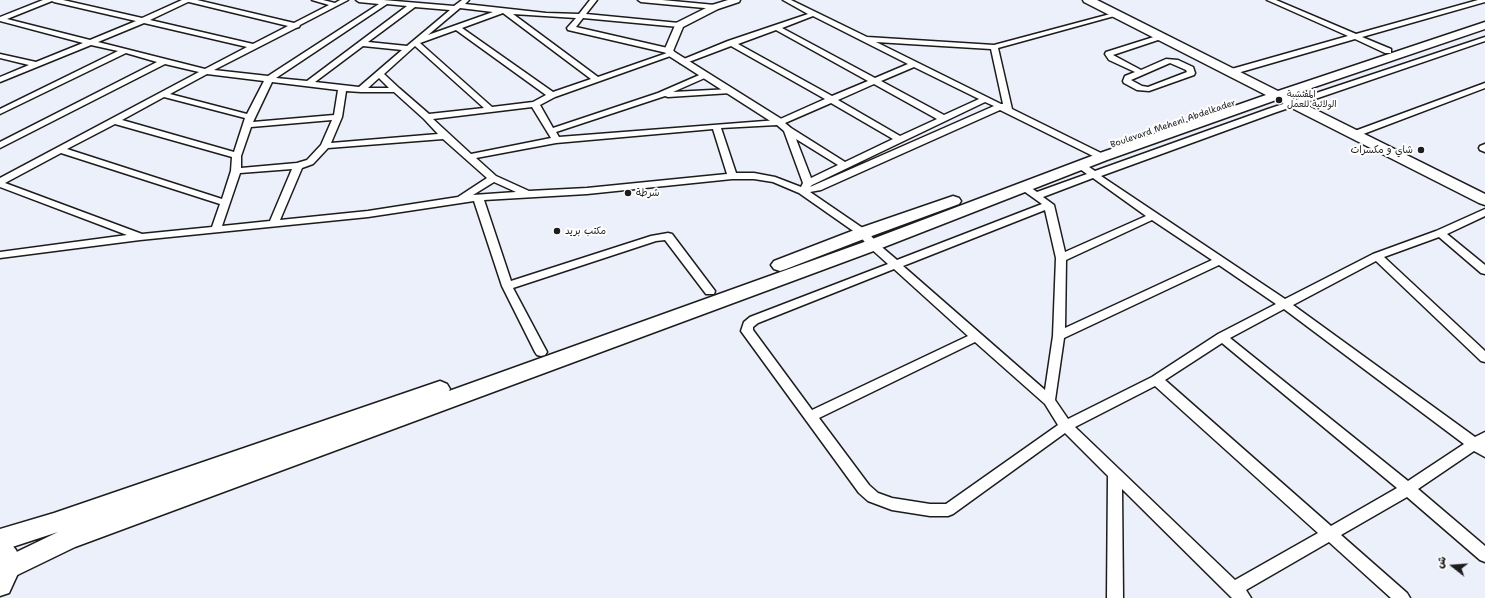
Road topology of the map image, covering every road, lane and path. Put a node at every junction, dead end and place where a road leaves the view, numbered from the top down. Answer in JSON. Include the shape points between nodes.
{"nodes":[{"id":1,"x":50,"y":0,"type":"edge"},
{"id":2,"x":54,"y":0,"type":"edge"},
{"id":3,"x":188,"y":0,"type":"edge"},
{"id":4,"x":315,"y":0,"type":"edge"},
{"id":5,"x":345,"y":0,"type":"edge"},
{"id":6,"x":359,"y":0,"type":"edge"},
{"id":7,"x":466,"y":0,"type":"edge"},
{"id":8,"x":594,"y":0,"type":"edge"},
{"id":9,"x":641,"y":0,"type":"edge"},
{"id":10,"x":736,"y":0,"type":"edge"},
{"id":11,"x":786,"y":0,"type":"edge"},
{"id":12,"x":1088,"y":0,"type":"edge"},
{"id":13,"x":1270,"y":0,"type":"edge"},
{"id":14,"x":1485,"y":0,"type":"edge"},
{"id":15,"x":385,"y":3,"type":"junction"},
{"id":16,"x":336,"y":5,"type":"junction"},
{"id":17,"x":413,"y":5,"type":"junction"},
{"id":18,"x":458,"y":7,"type":"junction"},
{"id":19,"x":715,"y":7,"type":"junction"},
{"id":20,"x":504,"y":10,"type":"junction"},
{"id":21,"x":813,"y":14,"type":"junction"},
{"id":22,"x":1116,"y":14,"type":"junction"},
{"id":23,"x":546,"y":15,"type":"junction"},
{"id":24,"x":582,"y":16,"type":"junction"},
{"id":25,"x":1485,"y":19,"type":"edge"},
{"id":26,"x":144,"y":20,"type":"junction"},
{"id":27,"x":680,"y":25,"type":"junction"},
{"id":28,"x":1485,"y":25,"type":"edge"},
{"id":29,"x":297,"y":26,"type":"junction"},
{"id":30,"x":776,"y":27,"type":"junction"},
{"id":31,"x":458,"y":28,"type":"junction"},
{"id":32,"x":572,"y":28,"type":"junction"},
{"id":33,"x":1163,"y":37,"type":"junction"},
{"id":34,"x":864,"y":38,"type":"junction"},
{"id":35,"x":1354,"y":38,"type":"junction"},
{"id":36,"x":1485,"y":39,"type":"edge"},
{"id":37,"x":93,"y":42,"type":"junction"},
{"id":38,"x":415,"y":42,"type":"junction"},
{"id":39,"x":731,"y":43,"type":"junction"},
{"id":40,"x":362,"y":44,"type":"junction"},
{"id":41,"x":254,"y":46,"type":"junction"},
{"id":42,"x":994,"y":47,"type":"junction"},
{"id":43,"x":408,"y":48,"type":"junction"},
{"id":44,"x":126,"y":50,"type":"junction"},
{"id":45,"x":1388,"y":51,"type":"junction"},
{"id":46,"x":671,"y":52,"type":"junction"},
{"id":47,"x":0,"y":56,"type":"edge"},
{"id":48,"x":11,"y":59,"type":"junction"},
{"id":49,"x":164,"y":61,"type":"junction"},
{"id":50,"x":683,"y":61,"type":"junction"},
{"id":51,"x":0,"y":64,"type":"edge"},
{"id":52,"x":37,"y":64,"type":"junction"},
{"id":53,"x":914,"y":64,"type":"junction"},
{"id":54,"x":207,"y":72,"type":"junction"},
{"id":55,"x":1140,"y":72,"type":"junction"},
{"id":56,"x":1232,"y":72,"type":"junction"},
{"id":57,"x":379,"y":74,"type":"junction"},
{"id":58,"x":704,"y":75,"type":"junction"},
{"id":59,"x":269,"y":79,"type":"junction"},
{"id":60,"x":0,"y":80,"type":"edge"},
{"id":61,"x":597,"y":80,"type":"junction"},
{"id":62,"x":876,"y":82,"type":"junction"},
{"id":63,"x":308,"y":84,"type":"junction"},
{"id":64,"x":1485,"y":85,"type":"edge"},
{"id":65,"x":342,"y":88,"type":"junction"},
{"id":66,"x":361,"y":90,"type":"junction"},
{"id":67,"x":396,"y":90,"type":"junction"},
{"id":68,"x":731,"y":91,"type":"junction"},
{"id":69,"x":1274,"y":92,"type":"junction"},
{"id":70,"x":164,"y":95,"type":"junction"},
{"id":71,"x":552,"y":95,"type":"junction"},
{"id":72,"x":661,"y":95,"type":"junction"},
{"id":73,"x":985,"y":99,"type":"junction"},
{"id":74,"x":832,"y":100,"type":"junction"},
{"id":75,"x":1296,"y":102,"type":"junction"},
{"id":76,"x":535,"y":104,"type":"junction"},
{"id":77,"x":490,"y":108,"type":"junction"},
{"id":78,"x":1004,"y":108,"type":"junction"},
{"id":79,"x":0,"y":112,"type":"edge"},
{"id":80,"x":338,"y":117,"type":"junction"},
{"id":81,"x":427,"y":117,"type":"junction"},
{"id":82,"x":942,"y":118,"type":"junction"},
{"id":83,"x":115,"y":121,"type":"junction"},
{"id":84,"x":249,"y":121,"type":"junction"},
{"id":85,"x":779,"y":122,"type":"junction"},
{"id":86,"x":716,"y":126,"type":"junction"},
{"id":87,"x":788,"y":130,"type":"junction"},
{"id":88,"x":551,"y":131,"type":"junction"},
{"id":89,"x":1358,"y":133,"type":"junction"},
{"id":90,"x":445,"y":136,"type":"junction"},
{"id":91,"x":556,"y":140,"type":"junction"},
{"id":92,"x":900,"y":140,"type":"junction"},
{"id":93,"x":0,"y":145,"type":"edge"},
{"id":94,"x":325,"y":146,"type":"junction"},
{"id":95,"x":60,"y":150,"type":"junction"},
{"id":96,"x":1098,"y":154,"type":"junction"},
{"id":97,"x":238,"y":156,"type":"junction"},
{"id":98,"x":470,"y":157,"type":"junction"},
{"id":99,"x":1080,"y":165,"type":"junction"},
{"id":100,"x":298,"y":166,"type":"junction"},
{"id":101,"x":845,"y":166,"type":"junction"},
{"id":102,"x":236,"y":171,"type":"junction"},
{"id":103,"x":732,"y":176,"type":"junction"},
{"id":104,"x":1095,"y":176,"type":"junction"},
{"id":105,"x":493,"y":178,"type":"junction"},
{"id":106,"x":0,"y":183,"type":"edge"},
{"id":107,"x":808,"y":183,"type":"junction"},
{"id":108,"x":802,"y":191,"type":"junction"},
{"id":109,"x":1030,"y":191,"type":"junction"},
{"id":110,"x":528,"y":194,"type":"junction"},
{"id":111,"x":1485,"y":194,"type":"edge"},
{"id":112,"x":478,"y":198,"type":"junction"},
{"id":113,"x":461,"y":199,"type":"junction"},
{"id":114,"x":1485,"y":200,"type":"edge"},
{"id":115,"x":226,"y":203,"type":"junction"},
{"id":116,"x":1049,"y":205,"type":"junction"},
{"id":117,"x":1485,"y":212,"type":"edge"},
{"id":118,"x":1153,"y":216,"type":"junction"},
{"id":119,"x":274,"y":223,"type":"junction"},
{"id":120,"x":216,"y":229,"type":"junction"},
{"id":121,"x":1440,"y":233,"type":"junction"},
{"id":122,"x":141,"y":237,"type":"junction"},
{"id":123,"x":868,"y":239,"type":"junction"},
{"id":124,"x":0,"y":254,"type":"edge"},
{"id":125,"x":1377,"y":256,"type":"junction"},
{"id":126,"x":1061,"y":258,"type":"junction"},
{"id":127,"x":1219,"y":261,"type":"junction"},
{"id":128,"x":896,"y":266,"type":"junction"},
{"id":129,"x":1483,"y":267,"type":"edge"},
{"id":130,"x":507,"y":286,"type":"junction"},
{"id":131,"x":710,"y":291,"type":"junction"},
{"id":132,"x":1284,"y":304,"type":"junction"},
{"id":133,"x":1058,"y":336,"type":"junction"},
{"id":134,"x":1222,"y":337,"type":"junction"},
{"id":135,"x":976,"y":338,"type":"junction"},
{"id":136,"x":541,"y":352,"type":"junction"},
{"id":137,"x":1485,"y":358,"type":"edge"},
{"id":138,"x":1156,"y":380,"type":"junction"},
{"id":139,"x":1049,"y":401,"type":"junction"},
{"id":140,"x":811,"y":416,"type":"junction"},
{"id":141,"x":1066,"y":426,"type":"junction"},
{"id":142,"x":1479,"y":440,"type":"edge"},
{"id":143,"x":1485,"y":452,"type":"edge"},
{"id":144,"x":1115,"y":474,"type":"junction"},
{"id":145,"x":1408,"y":489,"type":"junction"},
{"id":146,"x":1330,"y":533,"type":"junction"},
{"id":147,"x":0,"y":540,"type":"edge"},
{"id":148,"x":1485,"y":555,"type":"edge"},
{"id":149,"x":2,"y":567,"type":"edge"},
{"id":150,"x":1238,"y":594,"type":"edge"},
{"id":151,"x":5,"y":598,"type":"edge"},
{"id":152,"x":1115,"y":598,"type":"edge"},
{"id":153,"x":1402,"y":598,"type":"edge"}],
"edges":[{"from":1,"to":37,"type":"street","via":[[0,19]]},
{"from":2,"to":26,"type":"street"},
{"from":3,"to":26,"type":"street"},
{"from":3,"to":29,"type":"street"},
{"from":4,"to":16,"type":"street"},
{"from":5,"to":16,"type":"street"},
{"from":6,"to":15,"type":"street"},
{"from":7,"to":18,"type":"street"},
{"from":8,"to":24,"type":"street"},
{"from":9,"to":19,"type":"street"},
{"from":10,"to":19,"type":"street"},
{"from":11,"to":21,"type":"street"},
{"from":12,"to":22,"type":"main road"},
{"from":13,"to":35,"type":"street"},
{"from":14,"to":35,"type":"street"},
{"from":15,"to":17,"type":"street"},
{"from":15,"to":59,"type":"street"},
{"from":16,"to":29,"type":"street"},
{"from":17,"to":18,"type":"street"},
{"from":17,"to":40,"type":"street"},
{"from":18,"to":20,"type":"street"},
{"from":18,"to":38,"type":"street"},
{"from":19,"to":27,"type":"street"},
{"from":20,"to":23,"type":"street"},
{"from":20,"to":31,"type":"street"},
{"from":20,"to":61,"type":"street"},
{"from":21,"to":30,"type":"street"},
{"from":21,"to":34,"type":"street"},
{"from":22,"to":33,"type":"main road"},
{"from":22,"to":42,"type":"street"},
{"from":23,"to":24,"type":"street"},
{"from":23,"to":32,"type":"street"},
{"from":24,"to":27,"type":"street"},
{"from":24,"to":32,"type":"street"},
{"from":25,"to":45,"type":"main road","name":"Boulevard Meheni Abdelkader"},
{"from":26,"to":37,"type":"street"},
{"from":26,"to":41,"type":"street"},
{"from":27,"to":46,"type":"street"},
{"from":28,"to":69,"type":"main road","name":"Boulevard Meheni Abdelkader"},
{"from":29,"to":41,"type":"street"},
{"from":30,"to":39,"type":"street"},
{"from":30,"to":62,"type":"street"},
{"from":31,"to":38,"type":"street"},
{"from":31,"to":71,"type":"street"},
{"from":32,"to":46,"type":"street"},
{"from":33,"to":55,"type":"street","via":[[1109,54]]},
{"from":33,"to":56,"type":"main road"},
{"from":34,"to":42,"type":"street"},
{"from":34,"to":53,"type":"street"},
{"from":35,"to":45,"type":"street"},
{"from":35,"to":56,"type":"street"},
{"from":36,"to":75,"type":"street"},
{"from":37,"to":44,"type":"street"},
{"from":37,"to":52,"type":"street"},
{"from":38,"to":43,"type":"street"},
{"from":38,"to":77,"type":"street"},
{"from":39,"to":50,"type":"street"},
{"from":39,"to":74,"type":"street"},
{"from":40,"to":43,"type":"street"},
{"from":40,"to":63,"type":"street"},
{"from":41,"to":54,"type":"street"},
{"from":42,"to":78,"type":"street"},
{"from":43,"to":57,"type":"street"},
{"from":44,"to":49,"type":"street"},
{"from":44,"to":79,"type":"street"},
{"from":45,"to":69,"type":"main road","name":"Boulevard Meheni Abdelkader"},
{"from":46,"to":50,"type":"street"},
{"from":46,"to":61,"type":"street"},
{"from":47,"to":48,"type":"street"},
{"from":48,"to":51,"type":"street"},
{"from":48,"to":52,"type":"street"},
{"from":49,"to":54,"type":"street"},
{"from":49,"to":93,"type":"street"},
{"from":50,"to":58,"type":"street"},
{"from":52,"to":60,"type":"street"},
{"from":53,"to":62,"type":"street"},
{"from":53,"to":73,"type":"street"},
{"from":54,"to":59,"type":"street"},
{"from":54,"to":70,"type":"street"},
{"from":55,"to":55,"type":"street","via":[[1169,61],[1191,71],[1148,89],[1127,81]]},
{"from":56,"to":69,"type":"main road"},
{"from":57,"to":66,"type":"street"},
{"from":57,"to":67,"type":"street"},
{"from":58,"to":68,"type":"street"},
{"from":58,"to":72,"type":"street"},
{"from":59,"to":63,"type":"street"},
{"from":59,"to":84,"type":"street"},
{"from":61,"to":71,"type":"street"},
{"from":62,"to":74,"type":"street"},
{"from":62,"to":82,"type":"street"},
{"from":63,"to":65,"type":"street"},
{"from":64,"to":89,"type":"street"},
{"from":65,"to":66,"type":"street"},
{"from":65,"to":80,"type":"street"},
{"from":66,"to":67,"type":"street"},
{"from":67,"to":81,"type":"street"},
{"from":68,"to":72,"type":"street"},
{"from":68,"to":85,"type":"street"},
{"from":69,"to":75,"type":"main road"},
{"from":69,"to":96,"type":"main road","name":"Boulevard Meheni Abdelkader"},
{"from":70,"to":83,"type":"street"},
{"from":70,"to":84,"type":"street"},
{"from":71,"to":76,"type":"street"},
{"from":72,"to":88,"type":"street"},
{"from":73,"to":78,"type":"street"},
{"from":73,"to":82,"type":"street"},
{"from":74,"to":85,"type":"street"},
{"from":74,"to":92,"type":"street"},
{"from":75,"to":89,"type":"main road"},
{"from":75,"to":104,"type":"street"},
{"from":76,"to":77,"type":"street"},
{"from":76,"to":88,"type":"street"},
{"from":77,"to":81,"type":"street"},
{"from":78,"to":96,"type":"street"},
{"from":78,"to":108,"type":"street","via":[[818,188]]},
{"from":80,"to":84,"type":"street"},
{"from":80,"to":94,"type":"street"},
{"from":81,"to":90,"type":"street"},
{"from":82,"to":92,"type":"street"},
{"from":83,"to":95,"type":"street"},
{"from":83,"to":97,"type":"street"},
{"from":84,"to":97,"type":"street"},
{"from":85,"to":86,"type":"street"},
{"from":85,"to":87,"type":"street"},
{"from":86,"to":91,"type":"street"},
{"from":86,"to":103,"type":"street"},
{"from":87,"to":101,"type":"street"},
{"from":87,"to":107,"type":"street"},
{"from":88,"to":91,"type":"street"},
{"from":89,"to":111,"type":"main road"},
{"from":89,"to":114,"type":"main road"},
{"from":90,"to":94,"type":"street"},
{"from":90,"to":98,"type":"street"},
{"from":91,"to":98,"type":"street"},
{"from":92,"to":101,"type":"street"},
{"from":94,"to":100,"type":"street","via":[[310,162]]},
{"from":95,"to":106,"type":"street"},
{"from":95,"to":115,"type":"street"},
{"from":96,"to":99,"type":"main road"},
{"from":96,"to":123,"type":"main road","name":"Boulevard Meheni Abdelkader"},
{"from":97,"to":102,"type":"street"},
{"from":98,"to":105,"type":"street"},
{"from":99,"to":104,"type":"street"},
{"from":99,"to":109,"type":"main road"},
{"from":100,"to":102,"type":"street"},
{"from":100,"to":119,"type":"street"},
{"from":101,"to":107,"type":"street"},
{"from":102,"to":115,"type":"street"},
{"from":103,"to":108,"type":"street","via":[[776,180]]},
{"from":103,"to":110,"type":"street","via":[[587,191]]},
{"from":104,"to":109,"type":"street"},
{"from":104,"to":118,"type":"street"},
{"from":105,"to":110,"type":"street"},
{"from":105,"to":113,"type":"street"},
{"from":106,"to":122,"type":"street"},
{"from":107,"to":108,"type":"street"},
{"from":108,"to":123,"type":"street"},
{"from":109,"to":116,"type":"street"},
{"from":109,"to":123,"type":"main road"},
{"from":110,"to":112,"type":"street"},
{"from":112,"to":113,"type":"street"},
{"from":112,"to":130,"type":"street"},
{"from":113,"to":119,"type":"street","via":[[368,214]]},
{"from":115,"to":120,"type":"street"},
{"from":116,"to":126,"type":"street"},
{"from":116,"to":128,"type":"street"},
{"from":117,"to":121,"type":"street"},
{"from":118,"to":126,"type":"street"},
{"from":118,"to":127,"type":"street"},
{"from":119,"to":120,"type":"street"},
{"from":120,"to":122,"type":"street"},
{"from":121,"to":125,"type":"street"},
{"from":121,"to":129,"type":"street"},
{"from":122,"to":124,"type":"street"},
{"from":123,"to":128,"type":"street"},
{"from":123,"to":131,"type":"main road","via":[[788,262]]},
{"from":123,"to":149,"type":"main road","via":[[74,536]]},
{"from":125,"to":132,"type":"street"},
{"from":125,"to":137,"type":"street"},
{"from":126,"to":133,"type":"street"},
{"from":127,"to":132,"type":"street"},
{"from":127,"to":133,"type":"street"},
{"from":128,"to":135,"type":"street"},
{"from":128,"to":140,"type":"street","via":[[754,320],[748,325],[747,332]]},
{"from":130,"to":131,"type":"street","via":[[648,240],[668,236]]},
{"from":130,"to":136,"type":"street"},
{"from":131,"to":136,"type":"main road"},
{"from":132,"to":134,"type":"street"},
{"from":132,"to":142,"type":"street"},
{"from":133,"to":139,"type":"street"},
{"from":134,"to":138,"type":"street"},
{"from":134,"to":145,"type":"street"},
{"from":135,"to":139,"type":"street"},
{"from":135,"to":140,"type":"street"},
{"from":136,"to":147,"type":"main road"},
{"from":138,"to":141,"type":"street"},
{"from":138,"to":146,"type":"street"},
{"from":139,"to":141,"type":"street"},
{"from":140,"to":141,"type":"street","via":[[864,489],[873,497],[892,504],[930,510],[948,510]]},
{"from":141,"to":144,"type":"street"},
{"from":142,"to":143,"type":"street"},
{"from":142,"to":145,"type":"street"},
{"from":144,"to":150,"type":"street"},
{"from":144,"to":152,"type":"street"},
{"from":145,"to":146,"type":"street"},
{"from":145,"to":148,"type":"street"},
{"from":146,"to":150,"type":"street"},
{"from":146,"to":153,"type":"street"},
{"from":149,"to":151,"type":"highway"}]}
